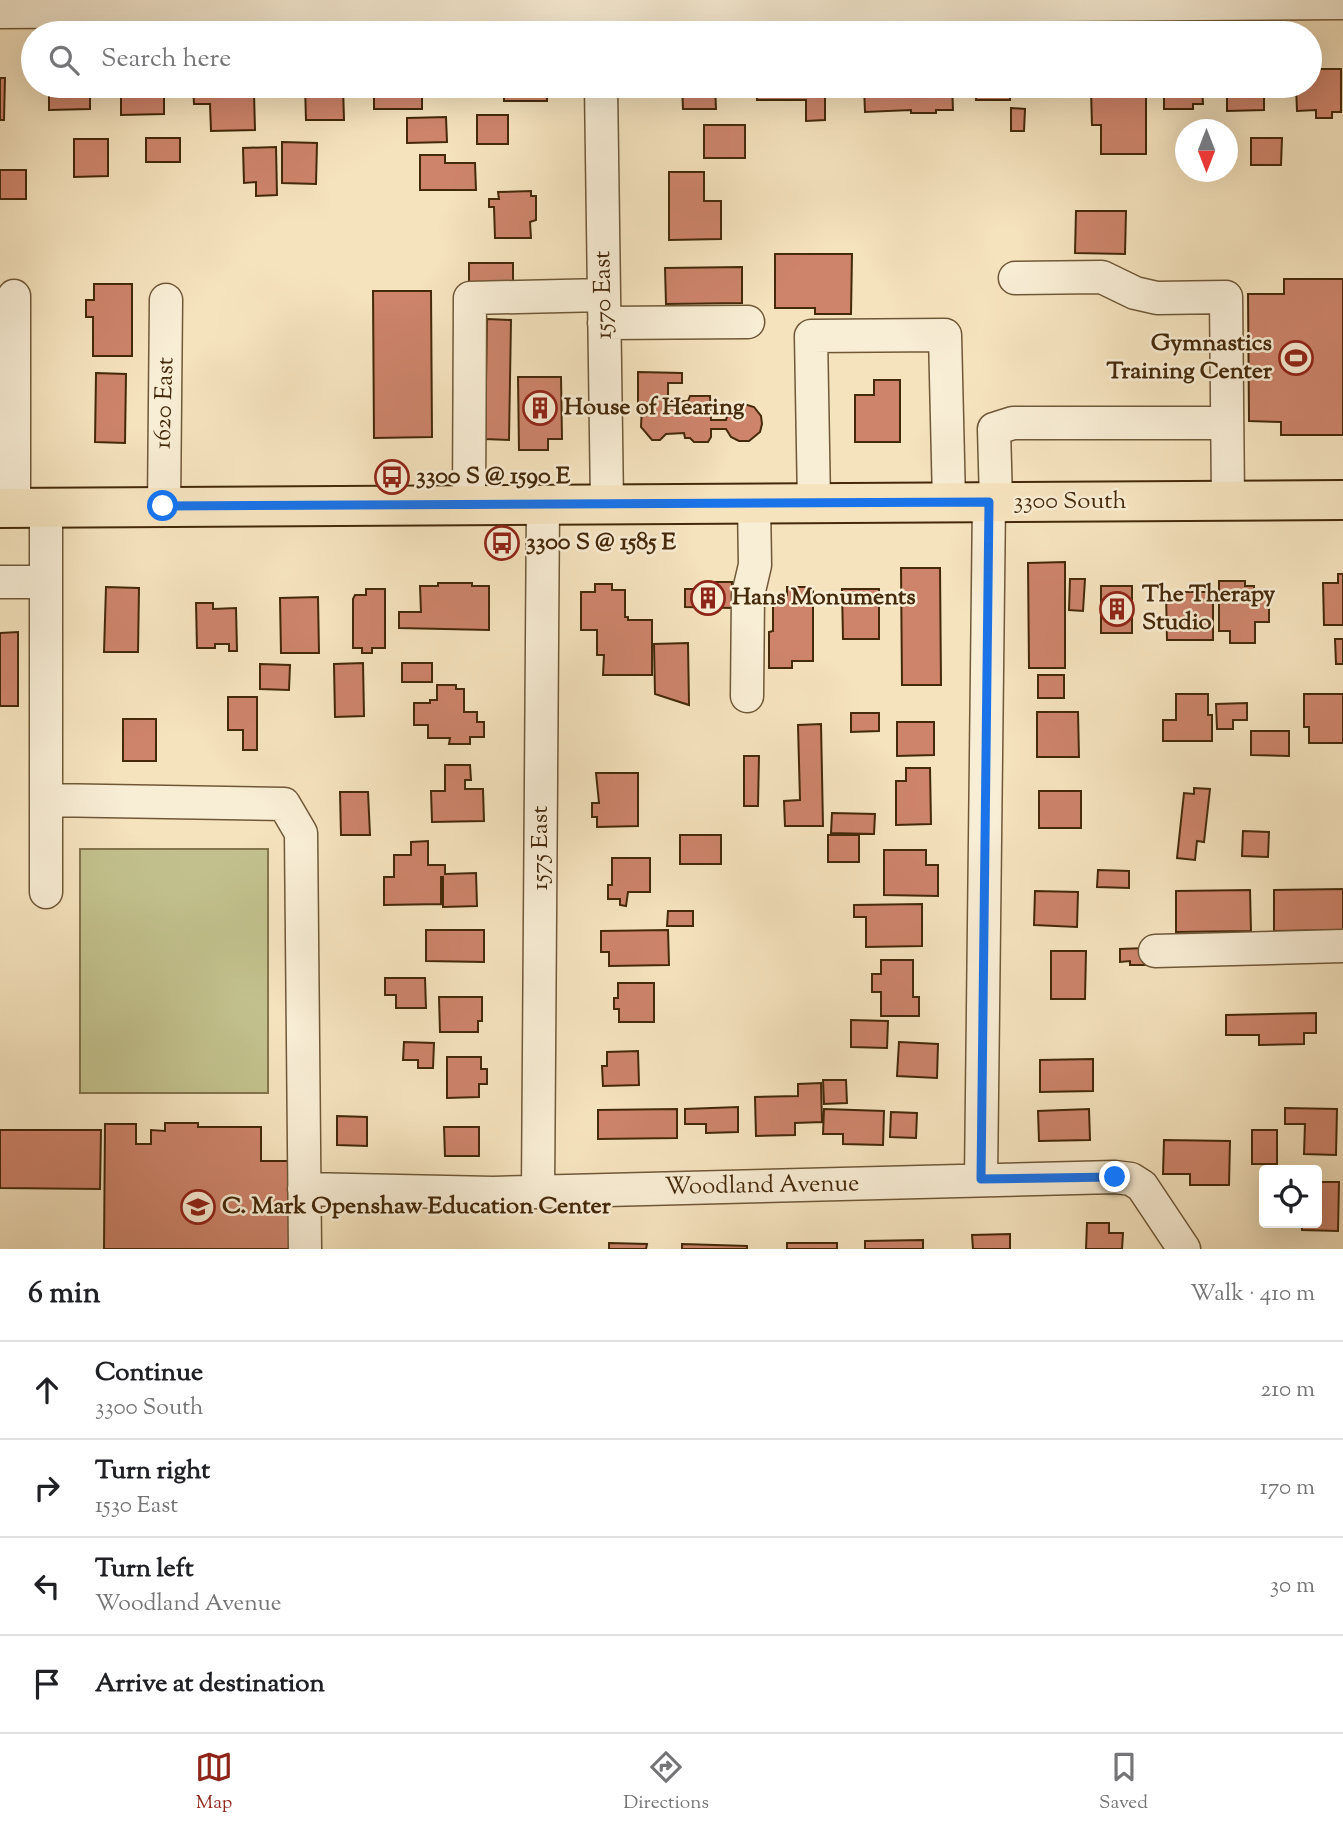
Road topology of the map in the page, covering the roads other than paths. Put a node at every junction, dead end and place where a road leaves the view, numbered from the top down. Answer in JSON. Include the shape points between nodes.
{"nodes":[{"id":1,"x":1343,"y":3,"type":"edge"},
{"id":2,"x":0,"y":12,"type":"edge"},
{"id":3,"x":600,"y":21,"type":"edge"},
{"id":4,"x":601,"y":98,"type":"edge"},
{"id":5,"x":1015,"y":278,"type":"dead end"},
{"id":6,"x":14,"y":296,"type":"dead end"},
{"id":7,"x":166,"y":300,"type":"dead end"},
{"id":8,"x":604,"y":309,"type":"junction"},
{"id":9,"x":748,"y":322,"type":"dead end"},
{"id":10,"x":1227,"y":424,"type":"junction"},
{"id":11,"x":1228,"y":500,"type":"junction"},
{"id":12,"x":1343,"y":500,"type":"edge"},
{"id":13,"x":949,"y":502,"type":"junction"},
{"id":14,"x":992,"y":502,"type":"junction"},
{"id":15,"x":754,"y":503,"type":"junction"},
{"id":16,"x":814,"y":503,"type":"junction"},
{"id":17,"x":543,"y":504,"type":"junction"},
{"id":18,"x":607,"y":504,"type":"junction"},
{"id":19,"x":469,"y":505,"type":"junction"},
{"id":20,"x":163,"y":506,"type":"junction"},
{"id":21,"x":20,"y":507,"type":"edge"},
{"id":22,"x":0,"y":582,"type":"edge"},
{"id":23,"x":46,"y":582,"type":"junction"},
{"id":24,"x":747,"y":696,"type":"dead end"},
{"id":25,"x":46,"y":800,"type":"junction"},
{"id":26,"x":46,"y":892,"type":"dead end"},
{"id":27,"x":1343,"y":946,"type":"edge"},
{"id":28,"x":1155,"y":951,"type":"dead end"},
{"id":29,"x":981,"y":1179,"type":"junction"},
{"id":30,"x":304,"y":1189,"type":"junction"},
{"id":31,"x":538,"y":1192,"type":"junction"},
{"id":32,"x":305,"y":1249,"type":"edge"},
{"id":33,"x":1184,"y":1249,"type":"edge"}],
"edges":[{"from":1,"to":3,"type":"street"},
{"from":2,"to":3,"type":"street"},
{"from":4,"to":8,"type":"street","name":"1570 East"},
{"from":5,"to":10,"type":"street","via":[[1102,277],[1157,298],[1226,298]]},
{"from":6,"to":21,"type":"street"},
{"from":7,"to":20,"type":"street","name":"1620 East"},
{"from":8,"to":9,"type":"street"},
{"from":8,"to":18,"type":"street","name":"1570 East"},
{"from":8,"to":19,"type":"street","via":[[470,298]]},
{"from":10,"to":11,"type":"street"},
{"from":10,"to":14,"type":"street","via":[[1013,423],[994,429]]},
{"from":11,"to":12,"type":"main road","name":"3300 South"},
{"from":11,"to":14,"type":"main road","name":"3300 South"},
{"from":13,"to":14,"type":"main road","name":"3300 South"},
{"from":13,"to":16,"type":"main road","name":"3300 South"},
{"from":13,"to":16,"type":"street","via":[[946,335],[811,336]]},
{"from":14,"to":29,"type":"street"},
{"from":15,"to":16,"type":"main road","name":"3300 South"},
{"from":15,"to":18,"type":"main road","name":"3300 South"},
{"from":15,"to":24,"type":"street"},
{"from":17,"to":18,"type":"main road","name":"3300 South"},
{"from":17,"to":19,"type":"main road","name":"3300 South"},
{"from":17,"to":31,"type":"street","name":"1575 East"},
{"from":19,"to":20,"type":"main road","name":"3300 South"},
{"from":20,"to":21,"type":"main road","name":"3300 South"},
{"from":21,"to":23,"type":"street"},
{"from":22,"to":23,"type":"street"},
{"from":23,"to":25,"type":"street"},
{"from":25,"to":26,"type":"street"},
{"from":25,"to":30,"type":"street","via":[[284,804],[293,817],[301,833]]},
{"from":27,"to":28,"type":"street"},
{"from":29,"to":31,"type":"street","name":"Woodland Avenue"},
{"from":29,"to":33,"type":"street","name":"Woodland Avenue","via":[[1131,1180],[1150,1194]]},
{"from":30,"to":31,"type":"street","name":"Woodland Avenue"},
{"from":30,"to":32,"type":"street"}]}
